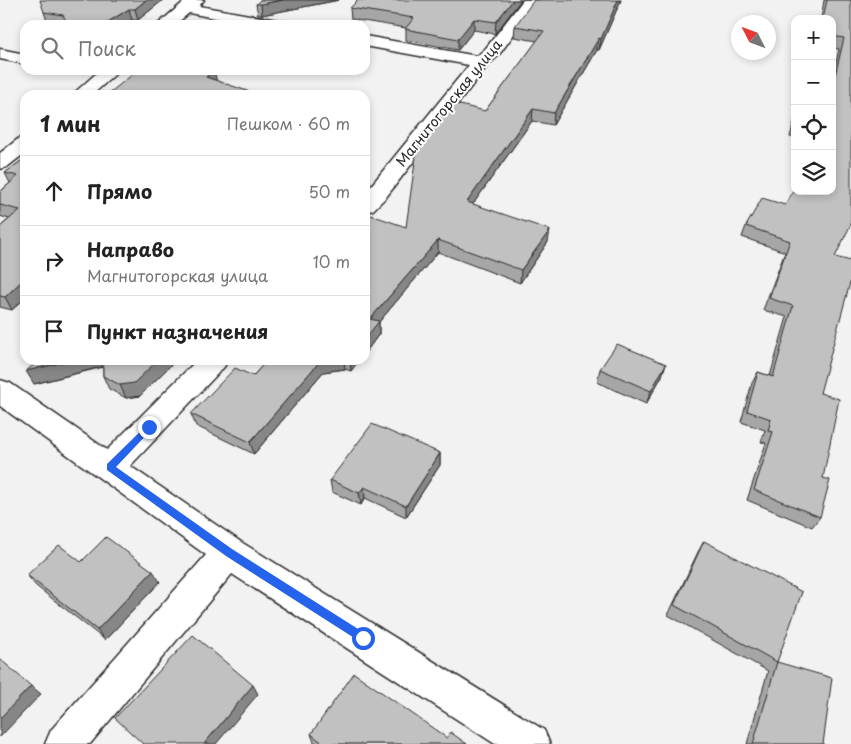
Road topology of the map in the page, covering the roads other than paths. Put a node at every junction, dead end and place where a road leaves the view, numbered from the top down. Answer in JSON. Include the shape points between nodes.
{"nodes":[{"id":1,"x":531,"y":0,"type":"edge"},
{"id":2,"x":191,"y":4,"type":"edge"},
{"id":3,"x":171,"y":20,"type":"edge"},
{"id":4,"x":257,"y":20,"type":"edge"},
{"id":5,"x":370,"y":42,"type":"edge"},
{"id":6,"x":0,"y":54,"type":"edge"},
{"id":7,"x":20,"y":58,"type":"edge"},
{"id":8,"x":481,"y":62,"type":"junction"},
{"id":9,"x":104,"y":75,"type":"edge"},
{"id":10,"x":87,"y":90,"type":"edge"},
{"id":11,"x":20,"y":146,"type":"edge"},
{"id":12,"x":0,"y":162,"type":"edge"},
{"id":13,"x":370,"y":200,"type":"edge"},
{"id":14,"x":209,"y":365,"type":"edge"},
{"id":15,"x":0,"y":391,"type":"edge"},
{"id":16,"x":110,"y":467,"type":"junction"},
{"id":17,"x":229,"y":552,"type":"junction"},
{"id":18,"x":65,"y":744,"type":"edge"},
{"id":19,"x":530,"y":744,"type":"edge"}],
"edges":[{"from":1,"to":8,"type":"street","name":"Магнитогорская улица"},
{"from":2,"to":3,"type":"street"},
{"from":2,"to":4,"type":"street"},
{"from":5,"to":8,"type":"street"},
{"from":6,"to":7,"type":"street"},
{"from":8,"to":13,"type":"street","name":"Магнитогорская улица"},
{"from":9,"to":10,"type":"street"},
{"from":11,"to":12,"type":"street"},
{"from":14,"to":16,"type":"street"},
{"from":15,"to":16,"type":"street"},
{"from":16,"to":17,"type":"street"},
{"from":17,"to":18,"type":"street"},
{"from":17,"to":19,"type":"street"}]}
